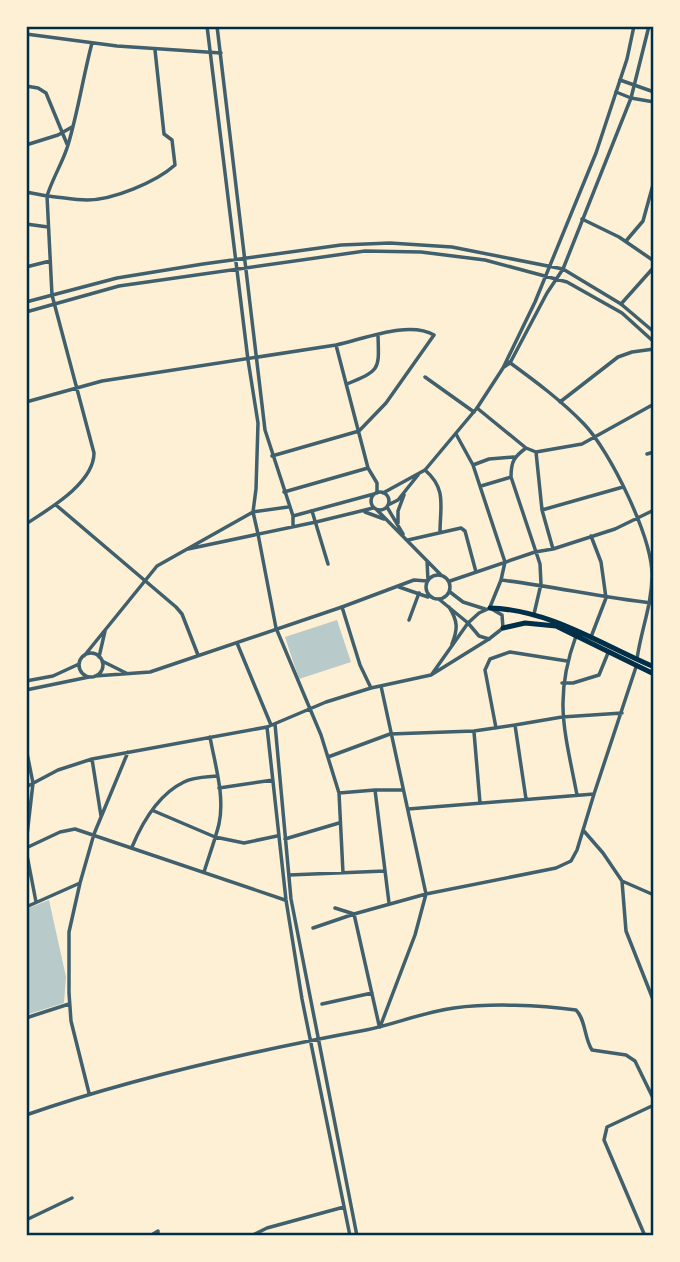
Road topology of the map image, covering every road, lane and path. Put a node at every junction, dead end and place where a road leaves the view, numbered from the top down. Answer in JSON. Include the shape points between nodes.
{"nodes":[{"id":1,"x":207,"y":26,"type":"edge"},
{"id":2,"x":217,"y":26,"type":"edge"},
{"id":3,"x":634,"y":26,"type":"edge"},
{"id":4,"x":649,"y":26,"type":"edge"},
{"id":5,"x":26,"y":34,"type":"edge"},
{"id":6,"x":92,"y":43,"type":"junction"},
{"id":7,"x":155,"y":50,"type":"junction"},
{"id":8,"x":211,"y":53,"type":"junction"},
{"id":9,"x":220,"y":53,"type":"junction"},
{"id":10,"x":620,"y":80,"type":"junction"},
{"id":11,"x":634,"y":85,"type":"junction"},
{"id":12,"x":26,"y":86,"type":"edge"},
{"id":13,"x":616,"y":92,"type":"junction"},
{"id":14,"x":654,"y":92,"type":"edge"},
{"id":15,"x":631,"y":98,"type":"junction"},
{"id":16,"x":654,"y":102,"type":"edge"},
{"id":17,"x":73,"y":125,"type":"junction"},
{"id":18,"x":62,"y":132,"type":"junction"},
{"id":19,"x":26,"y":145,"type":"edge"},
{"id":20,"x":68,"y":146,"type":"junction"},
{"id":21,"x":654,"y":181,"type":"edge"},
{"id":22,"x":652,"y":190,"type":"edge"},
{"id":23,"x":26,"y":192,"type":"edge"},
{"id":24,"x":47,"y":196,"type":"junction"},
{"id":25,"x":582,"y":219,"type":"junction"},
{"id":26,"x":26,"y":225,"type":"edge"},
{"id":27,"x":49,"y":228,"type":"junction"},
{"id":28,"x":626,"y":242,"type":"junction"},
{"id":29,"x":654,"y":251,"type":"edge"},
{"id":30,"x":648,"y":257,"type":"junction"},
{"id":31,"x":246,"y":258,"type":"junction"},
{"id":32,"x":236,"y":259,"type":"junction"},
{"id":33,"x":50,"y":261,"type":"junction"},
{"id":34,"x":654,"y":261,"type":"edge"},
{"id":35,"x":549,"y":265,"type":"junction"},
{"id":36,"x":26,"y":267,"type":"edge"},
{"id":37,"x":654,"y":267,"type":"edge"},
{"id":38,"x":237,"y":269,"type":"junction"},
{"id":39,"x":247,"y":269,"type":"junction"},
{"id":40,"x":563,"y":269,"type":"junction"},
{"id":41,"x":546,"y":275,"type":"junction"},
{"id":42,"x":557,"y":278,"type":"junction"},
{"id":43,"x":52,"y":295,"type":"junction"},
{"id":44,"x":26,"y":302,"type":"edge"},
{"id":45,"x":54,"y":303,"type":"junction"},
{"id":46,"x":621,"y":304,"type":"junction"},
{"id":47,"x":26,"y":312,"type":"edge"},
{"id":48,"x":654,"y":332,"type":"edge"},
{"id":49,"x":379,"y":335,"type":"junction"},
{"id":50,"x":654,"y":342,"type":"edge"},
{"id":51,"x":336,"y":345,"type":"junction"},
{"id":52,"x":654,"y":349,"type":"edge"},
{"id":53,"x":257,"y":359,"type":"junction"},
{"id":54,"x":248,"y":360,"type":"junction"},
{"id":55,"x":508,"y":361,"type":"junction"},
{"id":56,"x":425,"y":377,"type":"dead end"},
{"id":57,"x":347,"y":384,"type":"junction"},
{"id":58,"x":77,"y":387,"type":"junction"},
{"id":59,"x":26,"y":402,"type":"edge"},
{"id":60,"x":560,"y":402,"type":"junction"},
{"id":61,"x":654,"y":404,"type":"edge"},
{"id":62,"x":476,"y":410,"type":"junction"},
{"id":63,"x":359,"y":431,"type":"junction"},
{"id":64,"x":456,"y":434,"type":"junction"},
{"id":65,"x":594,"y":436,"type":"junction"},
{"id":66,"x":526,"y":448,"type":"junction"},
{"id":67,"x":536,"y":452,"type":"junction"},
{"id":68,"x":654,"y":452,"type":"edge"},
{"id":69,"x":647,"y":454,"type":"dead end"},
{"id":70,"x":272,"y":457,"type":"junction"},
{"id":71,"x":514,"y":457,"type":"junction"},
{"id":72,"x":473,"y":465,"type":"junction"},
{"id":73,"x":368,"y":468,"type":"junction"},
{"id":74,"x":422,"y":471,"type":"junction"},
{"id":75,"x":511,"y":477,"type":"junction"},
{"id":76,"x":481,"y":486,"type":"junction"},
{"id":77,"x":622,"y":487,"type":"junction"},
{"id":78,"x":407,"y":489,"type":"junction"},
{"id":79,"x":284,"y":492,"type":"junction"},
{"id":80,"x":376,"y":493,"type":"junction"},
{"id":81,"x":383,"y":493,"type":"junction"},
{"id":82,"x":56,"y":505,"type":"junction"},
{"id":83,"x":387,"y":506,"type":"junction"},
{"id":84,"x":288,"y":507,"type":"junction"},
{"id":85,"x":375,"y":508,"type":"junction"},
{"id":86,"x":312,"y":510,"type":"junction"},
{"id":87,"x":542,"y":510,"type":"junction"},
{"id":88,"x":654,"y":510,"type":"edge"},
{"id":89,"x":363,"y":511,"type":"junction"},
{"id":90,"x":253,"y":512,"type":"junction"},
{"id":91,"x":293,"y":516,"type":"junction"},
{"id":92,"x":637,"y":519,"type":"junction"},
{"id":93,"x":387,"y":521,"type":"junction"},
{"id":94,"x":316,"y":522,"type":"junction"},
{"id":95,"x":398,"y":523,"type":"junction"},
{"id":96,"x":26,"y":524,"type":"edge"},
{"id":97,"x":293,"y":526,"type":"junction"},
{"id":98,"x":440,"y":533,"type":"junction"},
{"id":99,"x":258,"y":534,"type":"junction"},
{"id":100,"x":591,"y":536,"type":"junction"},
{"id":101,"x":406,"y":538,"type":"junction"},
{"id":102,"x":553,"y":549,"type":"junction"},
{"id":103,"x":182,"y":551,"type":"junction"},
{"id":104,"x":535,"y":552,"type":"junction"},
{"id":105,"x":426,"y":561,"type":"junction"},
{"id":106,"x":505,"y":562,"type":"junction"},
{"id":107,"x":328,"y":564,"type":"dead end"},
{"id":108,"x":476,"y":572,"type":"junction"},
{"id":109,"x":442,"y":575,"type":"junction"},
{"id":110,"x":145,"y":580,"type":"junction"},
{"id":111,"x":500,"y":580,"type":"junction"},
{"id":112,"x":428,"y":581,"type":"junction"},
{"id":113,"x":450,"y":581,"type":"junction"},
{"id":114,"x":541,"y":584,"type":"junction"},
{"id":115,"x":397,"y":587,"type":"junction"},
{"id":116,"x":450,"y":592,"type":"junction"},
{"id":117,"x":419,"y":593,"type":"junction"},
{"id":118,"x":432,"y":598,"type":"junction"},
{"id":119,"x":606,"y":598,"type":"junction"},
{"id":120,"x":440,"y":600,"type":"junction"},
{"id":121,"x":652,"y":600,"type":"edge"},
{"id":122,"x":342,"y":607,"type":"junction"},
{"id":123,"x":449,"y":607,"type":"junction"},
{"id":124,"x":487,"y":609,"type":"junction"},
{"id":125,"x":534,"y":614,"type":"junction"},
{"id":126,"x":409,"y":620,"type":"dead end"},
{"id":127,"x":468,"y":623,"type":"junction"},
{"id":128,"x":105,"y":628,"type":"junction"},
{"id":129,"x":276,"y":628,"type":"junction"},
{"id":130,"x":503,"y":628,"type":"junction"},
{"id":131,"x":576,"y":635,"type":"junction"},
{"id":132,"x":591,"y":637,"type":"junction"},
{"id":133,"x":489,"y":639,"type":"junction"},
{"id":134,"x":237,"y":643,"type":"junction"},
{"id":135,"x":452,"y":644,"type":"junction"},
{"id":136,"x":608,"y":653,"type":"junction"},
{"id":137,"x":84,"y":656,"type":"junction"},
{"id":138,"x":198,"y":656,"type":"junction"},
{"id":139,"x":100,"y":659,"type":"junction"},
{"id":140,"x":637,"y":659,"type":"junction"},
{"id":141,"x":567,"y":661,"type":"junction"},
{"id":142,"x":79,"y":664,"type":"junction"},
{"id":143,"x":636,"y":667,"type":"junction"},
{"id":144,"x":654,"y":667,"type":"edge"},
{"id":145,"x":128,"y":674,"type":"junction"},
{"id":146,"x":654,"y":674,"type":"edge"},
{"id":147,"x":432,"y":675,"type":"junction"},
{"id":148,"x":95,"y":676,"type":"junction"},
{"id":149,"x":90,"y":677,"type":"junction"},
{"id":150,"x":26,"y":681,"type":"edge"},
{"id":151,"x":562,"y":683,"type":"junction"},
{"id":152,"x":381,"y":686,"type":"junction"},
{"id":153,"x":371,"y":688,"type":"junction"},
{"id":154,"x":26,"y":690,"type":"edge"},
{"id":155,"x":310,"y":708,"type":"junction"},
{"id":156,"x":622,"y":713,"type":"junction"},
{"id":157,"x":562,"y":717,"type":"junction"},
{"id":158,"x":271,"y":725,"type":"junction"},
{"id":159,"x":515,"y":726,"type":"junction"},
{"id":160,"x":496,"y":728,"type":"junction"},
{"id":161,"x":474,"y":731,"type":"junction"},
{"id":162,"x":390,"y":734,"type":"junction"},
{"id":163,"x":210,"y":737,"type":"junction"},
{"id":164,"x":26,"y":748,"type":"edge"},
{"id":165,"x":128,"y":752,"type":"junction"},
{"id":166,"x":328,"y":757,"type":"junction"},
{"id":167,"x":92,"y":759,"type":"junction"},
{"id":168,"x":217,"y":776,"type":"junction"},
{"id":169,"x":281,"y":779,"type":"junction"},
{"id":170,"x":273,"y":780,"type":"junction"},
{"id":171,"x":33,"y":783,"type":"junction"},
{"id":172,"x":26,"y":787,"type":"edge"},
{"id":173,"x":219,"y":788,"type":"junction"},
{"id":174,"x":375,"y":790,"type":"junction"},
{"id":175,"x":402,"y":790,"type":"junction"},
{"id":176,"x":339,"y":793,"type":"junction"},
{"id":177,"x":594,"y":794,"type":"junction"},
{"id":178,"x":576,"y":795,"type":"junction"},
{"id":179,"x":526,"y":799,"type":"junction"},
{"id":180,"x":480,"y":803,"type":"junction"},
{"id":181,"x":408,"y":809,"type":"junction"},
{"id":182,"x":154,"y":811,"type":"junction"},
{"id":183,"x":102,"y":816,"type":"junction"},
{"id":184,"x":339,"y":822,"type":"junction"},
{"id":185,"x":583,"y":830,"type":"junction"},
{"id":186,"x":94,"y":834,"type":"junction"},
{"id":187,"x":277,"y":836,"type":"junction"},
{"id":188,"x":215,"y":837,"type":"junction"},
{"id":189,"x":285,"y":839,"type":"junction"},
{"id":190,"x":26,"y":847,"type":"edge"},
{"id":191,"x":132,"y":847,"type":"junction"},
{"id":192,"x":384,"y":871,"type":"junction"},
{"id":193,"x":204,"y":872,"type":"junction"},
{"id":194,"x":343,"y":873,"type":"junction"},
{"id":195,"x":288,"y":875,"type":"junction"},
{"id":196,"x":622,"y":881,"type":"junction"},
{"id":197,"x":80,"y":883,"type":"junction"},
{"id":198,"x":425,"y":894,"type":"junction"},
{"id":199,"x":654,"y":895,"type":"edge"},
{"id":200,"x":286,"y":900,"type":"junction"},
{"id":201,"x":36,"y":902,"type":"junction"},
{"id":202,"x":389,"y":904,"type":"junction"},
{"id":203,"x":26,"y":906,"type":"edge"},
{"id":204,"x":335,"y":908,"type":"dead end"},
{"id":205,"x":354,"y":914,"type":"junction"},
{"id":206,"x":313,"y":928,"type":"dead end"},
{"id":207,"x":372,"y":993,"type":"junction"},
{"id":208,"x":654,"y":1002,"type":"edge"},
{"id":209,"x":69,"y":1004,"type":"junction"},
{"id":210,"x":322,"y":1004,"type":"dead end"},
{"id":211,"x":26,"y":1018,"type":"edge"},
{"id":212,"x":380,"y":1027,"type":"junction"},
{"id":213,"x":318,"y":1039,"type":"junction"},
{"id":214,"x":310,"y":1040,"type":"junction"},
{"id":215,"x":89,"y":1093,"type":"junction"},
{"id":216,"x":654,"y":1102,"type":"edge"},
{"id":217,"x":26,"y":1115,"type":"edge"},
{"id":218,"x":72,"y":1198,"type":"dead end"},
{"id":219,"x":344,"y":1207,"type":"junction"},
{"id":220,"x":26,"y":1220,"type":"edge"},
{"id":221,"x":150,"y":1236,"type":"edge"},
{"id":222,"x":158,"y":1236,"type":"edge"},
{"id":223,"x":251,"y":1236,"type":"edge"},
{"id":224,"x":350,"y":1236,"type":"edge"},
{"id":225,"x":357,"y":1236,"type":"edge"},
{"id":226,"x":645,"y":1236,"type":"edge"}],
"edges":[{"from":1,"to":8,"type":"street"},
{"from":2,"to":9,"type":"street"},
{"from":3,"to":10,"type":"street"},
{"from":4,"to":11,"type":"street"},
{"from":5,"to":6,"type":"street"},
{"from":6,"to":7,"type":"street"},
{"from":6,"to":17,"type":"street"},
{"from":7,"to":8,"type":"street"},
{"from":7,"to":24,"type":"street","via":[[164,134],[172,140],[175,165],[147,183],[101,199]]},
{"from":8,"to":9,"type":"street"},
{"from":8,"to":32,"type":"street"},
{"from":9,"to":31,"type":"street"},
{"from":10,"to":11,"type":"street"},
{"from":10,"to":13,"type":"street"},
{"from":11,"to":14,"type":"street"},
{"from":11,"to":15,"type":"street"},
{"from":12,"to":18,"type":"street","via":[[46,93]]},
{"from":13,"to":15,"type":"street"},
{"from":13,"to":35,"type":"street"},
{"from":15,"to":16,"type":"street"},
{"from":15,"to":25,"type":"street"},
{"from":17,"to":18,"type":"street"},
{"from":17,"to":20,"type":"street"},
{"from":18,"to":19,"type":"street"},
{"from":18,"to":20,"type":"street"},
{"from":20,"to":24,"type":"street"},
{"from":21,"to":22,"type":"street"},
{"from":22,"to":28,"type":"street","via":[[643,221]]},
{"from":23,"to":24,"type":"street"},
{"from":24,"to":27,"type":"street"},
{"from":25,"to":28,"type":"street"},
{"from":25,"to":40,"type":"street"},
{"from":26,"to":27,"type":"street"},
{"from":27,"to":33,"type":"street"},
{"from":28,"to":30,"type":"street"},
{"from":29,"to":30,"type":"street"},
{"from":30,"to":34,"type":"street"},
{"from":31,"to":32,"type":"street"},
{"from":31,"to":35,"type":"street","via":[[390,243],[452,247]]},
{"from":31,"to":39,"type":"street"},
{"from":32,"to":38,"type":"street"},
{"from":32,"to":43,"type":"street","via":[[117,278]]},
{"from":33,"to":36,"type":"street"},
{"from":33,"to":43,"type":"street"},
{"from":35,"to":40,"type":"street"},
{"from":35,"to":41,"type":"street"},
{"from":37,"to":46,"type":"street"},
{"from":38,"to":39,"type":"street"},
{"from":38,"to":45,"type":"street","via":[[119,286]]},
{"from":38,"to":54,"type":"street"},
{"from":39,"to":41,"type":"street","via":[[390,251],[475,258]]},
{"from":39,"to":53,"type":"street"},
{"from":40,"to":42,"type":"street"},
{"from":40,"to":46,"type":"street"},
{"from":41,"to":42,"type":"street"},
{"from":41,"to":55,"type":"street"},
{"from":42,"to":50,"type":"street","via":[[622,313]]},
{"from":42,"to":55,"type":"street"},
{"from":43,"to":44,"type":"street"},
{"from":43,"to":45,"type":"street"},
{"from":45,"to":47,"type":"street"},
{"from":45,"to":58,"type":"street"},
{"from":46,"to":48,"type":"street"},
{"from":49,"to":51,"type":"street"},
{"from":49,"to":57,"type":"street","via":[[376,368]]},
{"from":49,"to":63,"type":"street","via":[[414,328],[434,335]]},
{"from":51,"to":53,"type":"street"},
{"from":51,"to":57,"type":"street"},
{"from":52,"to":60,"type":"street","via":[[618,357]]},
{"from":53,"to":54,"type":"street"},
{"from":53,"to":70,"type":"street"},
{"from":54,"to":58,"type":"street"},
{"from":54,"to":90,"type":"street","via":[[258,423]]},
{"from":55,"to":60,"type":"street"},
{"from":55,"to":62,"type":"street"},
{"from":56,"to":62,"type":"street"},
{"from":57,"to":63,"type":"street"},
{"from":58,"to":59,"type":"street"},
{"from":58,"to":82,"type":"street","via":[[94,463]]},
{"from":60,"to":65,"type":"street"},
{"from":61,"to":65,"type":"street"},
{"from":62,"to":64,"type":"street"},
{"from":62,"to":66,"type":"street"},
{"from":63,"to":70,"type":"street"},
{"from":63,"to":73,"type":"street"},
{"from":64,"to":72,"type":"street"},
{"from":64,"to":74,"type":"street"},
{"from":65,"to":67,"type":"street","via":[[570,448]]},
{"from":65,"to":77,"type":"street"},
{"from":66,"to":67,"type":"street"},
{"from":66,"to":71,"type":"street"},
{"from":67,"to":87,"type":"street"},
{"from":68,"to":69,"type":"street"},
{"from":70,"to":79,"type":"street"},
{"from":71,"to":72,"type":"street"},
{"from":71,"to":75,"type":"street"},
{"from":72,"to":76,"type":"street"},
{"from":73,"to":79,"type":"street"},
{"from":73,"to":80,"type":"street","via":[[377,483]]},
{"from":74,"to":78,"type":"street"},
{"from":74,"to":81,"type":"street"},
{"from":74,"to":98,"type":"street","via":[[440,488]]},
{"from":75,"to":76,"type":"street"},
{"from":75,"to":104,"type":"street"},
{"from":76,"to":106,"type":"street"},
{"from":77,"to":87,"type":"street"},
{"from":77,"to":92,"type":"street"},
{"from":78,"to":83,"type":"street"},
{"from":78,"to":95,"type":"street"},
{"from":79,"to":84,"type":"street"},
{"from":80,"to":81,"type":"street"},
{"from":80,"to":85,"type":"street","via":[[371,499]]},
{"from":80,"to":86,"type":"street"},
{"from":81,"to":83,"type":"street"},
{"from":82,"to":96,"type":"street"},
{"from":82,"to":110,"type":"street"},
{"from":83,"to":85,"type":"street"},
{"from":83,"to":95,"type":"street"},
{"from":84,"to":90,"type":"street"},
{"from":84,"to":91,"type":"street"},
{"from":85,"to":89,"type":"street"},
{"from":85,"to":93,"type":"street"},
{"from":86,"to":91,"type":"street"},
{"from":86,"to":94,"type":"street"},
{"from":87,"to":102,"type":"street"},
{"from":88,"to":92,"type":"street"},
{"from":89,"to":93,"type":"street"},
{"from":89,"to":94,"type":"street"},
{"from":90,"to":99,"type":"street"},
{"from":90,"to":103,"type":"street"},
{"from":91,"to":97,"type":"street"},
{"from":92,"to":100,"type":"street"},
{"from":92,"to":121,"type":"street","via":[[652,572]]},
{"from":93,"to":101,"type":"street"},
{"from":94,"to":97,"type":"street"},
{"from":94,"to":107,"type":"street"},
{"from":95,"to":101,"type":"street"},
{"from":97,"to":99,"type":"street"},
{"from":98,"to":101,"type":"street"},
{"from":98,"to":108,"type":"street","via":[[465,531]]},
{"from":99,"to":103,"type":"street"},
{"from":99,"to":129,"type":"street"},
{"from":100,"to":102,"type":"street"},
{"from":100,"to":119,"type":"street","via":[[601,562]]},
{"from":101,"to":105,"type":"street"},
{"from":102,"to":104,"type":"street"},
{"from":103,"to":110,"type":"street","via":[[157,566]]},
{"from":104,"to":106,"type":"street"},
{"from":104,"to":114,"type":"street"},
{"from":105,"to":109,"type":"street"},
{"from":105,"to":112,"type":"street"},
{"from":106,"to":108,"type":"street"},
{"from":106,"to":111,"type":"street"},
{"from":108,"to":113,"type":"street"},
{"from":109,"to":112,"type":"street"},
{"from":109,"to":113,"type":"street"},
{"from":110,"to":128,"type":"street"},
{"from":110,"to":138,"type":"street","via":[[182,614]]},
{"from":111,"to":114,"type":"street"},
{"from":111,"to":124,"type":"street"},
{"from":112,"to":115,"type":"street","via":[[414,580]]},
{"from":112,"to":118,"type":"street","via":[[426,590]]},
{"from":113,"to":116,"type":"street"},
{"from":114,"to":119,"type":"street"},
{"from":114,"to":125,"type":"street"},
{"from":115,"to":117,"type":"street"},
{"from":115,"to":122,"type":"street"},
{"from":116,"to":120,"type":"street"},
{"from":116,"to":124,"type":"street","via":[[463,602]]},
{"from":117,"to":118,"type":"street"},
{"from":117,"to":126,"type":"street"},
{"from":118,"to":120,"type":"street"},
{"from":119,"to":121,"type":"street"},
{"from":119,"to":132,"type":"street"},
{"from":120,"to":123,"type":"street"},
{"from":121,"to":140,"type":"street"},
{"from":122,"to":129,"type":"street"},
{"from":122,"to":153,"type":"street"},
{"from":123,"to":127,"type":"street"},
{"from":123,"to":135,"type":"street","via":[[458,631]]},
{"from":124,"to":125,"type":"main road"},
{"from":124,"to":127,"type":"street"},
{"from":124,"to":130,"type":"street","via":[[502,615]]},
{"from":125,"to":132,"type":"main road"},
{"from":127,"to":133,"type":"street","via":[[479,636]]},
{"from":127,"to":135,"type":"street"},
{"from":128,"to":137,"type":"street"},
{"from":128,"to":139,"type":"street"},
{"from":129,"to":134,"type":"street"},
{"from":129,"to":155,"type":"street"},
{"from":130,"to":131,"type":"main road","via":[[536,623]]},
{"from":130,"to":133,"type":"street"},
{"from":131,"to":136,"type":"main road"},
{"from":131,"to":141,"type":"street"},
{"from":132,"to":140,"type":"main road"},
{"from":133,"to":147,"type":"street"},
{"from":134,"to":138,"type":"street"},
{"from":134,"to":158,"type":"street"},
{"from":135,"to":147,"type":"street"},
{"from":136,"to":143,"type":"main road"},
{"from":136,"to":151,"type":"street","via":[[599,674]]},
{"from":137,"to":139,"type":"street","via":[[93,654]]},
{"from":137,"to":142,"type":"street"},
{"from":138,"to":145,"type":"street","via":[[150,672]]},
{"from":139,"to":145,"type":"street"},
{"from":139,"to":148,"type":"street","via":[[102,668]]},
{"from":140,"to":144,"type":"main road"},
{"from":141,"to":151,"type":"street"},
{"from":141,"to":160,"type":"street","via":[[510,652],[490,659],[485,670]]},
{"from":142,"to":149,"type":"street","via":[[82,673]]},
{"from":142,"to":150,"type":"street"},
{"from":143,"to":146,"type":"main road"},
{"from":143,"to":156,"type":"street"},
{"from":145,"to":148,"type":"street"},
{"from":147,"to":152,"type":"street"},
{"from":148,"to":149,"type":"street"},
{"from":149,"to":154,"type":"street"},
{"from":151,"to":157,"type":"street"},
{"from":152,"to":153,"type":"street"},
{"from":152,"to":162,"type":"street"},
{"from":153,"to":155,"type":"street"},
{"from":155,"to":158,"type":"street"},
{"from":155,"to":166,"type":"street"},
{"from":156,"to":157,"type":"street"},
{"from":156,"to":177,"type":"street"},
{"from":157,"to":159,"type":"street"},
{"from":157,"to":178,"type":"street"},
{"from":158,"to":163,"type":"street"},
{"from":158,"to":169,"type":"street"},
{"from":158,"to":170,"type":"street"},
{"from":159,"to":160,"type":"street"},
{"from":159,"to":179,"type":"street"},
{"from":160,"to":161,"type":"street"},
{"from":161,"to":162,"type":"street"},
{"from":161,"to":180,"type":"street"},
{"from":162,"to":166,"type":"street"},
{"from":162,"to":175,"type":"street"},
{"from":163,"to":165,"type":"street"},
{"from":163,"to":168,"type":"street"},
{"from":164,"to":171,"type":"street"},
{"from":165,"to":167,"type":"street"},
{"from":165,"to":183,"type":"street"},
{"from":166,"to":176,"type":"street"},
{"from":167,"to":171,"type":"street"},
{"from":167,"to":183,"type":"street"},
{"from":168,"to":173,"type":"street"},
{"from":168,"to":182,"type":"street","via":[[186,781],[165,795]]},
{"from":169,"to":170,"type":"street"},
{"from":169,"to":189,"type":"street"},
{"from":170,"to":173,"type":"street"},
{"from":170,"to":187,"type":"street"},
{"from":171,"to":172,"type":"street"},
{"from":171,"to":190,"type":"street"},
{"from":173,"to":188,"type":"street"},
{"from":174,"to":175,"type":"street"},
{"from":174,"to":176,"type":"street"},
{"from":174,"to":192,"type":"street"},
{"from":175,"to":181,"type":"street"},
{"from":176,"to":184,"type":"street"},
{"from":177,"to":178,"type":"street"},
{"from":177,"to":185,"type":"street"},
{"from":178,"to":179,"type":"street"},
{"from":179,"to":180,"type":"street"},
{"from":180,"to":181,"type":"street"},
{"from":181,"to":198,"type":"street"},
{"from":182,"to":188,"type":"street"},
{"from":182,"to":191,"type":"street"},
{"from":183,"to":186,"type":"street"},
{"from":184,"to":189,"type":"street"},
{"from":184,"to":194,"type":"street"},
{"from":185,"to":196,"type":"street"},
{"from":185,"to":198,"type":"street","via":[[571,861],[556,868]]},
{"from":186,"to":190,"type":"street","via":[[70,829]]},
{"from":186,"to":191,"type":"street"},
{"from":186,"to":197,"type":"street"},
{"from":187,"to":188,"type":"street","via":[[244,843]]},
{"from":187,"to":200,"type":"street"},
{"from":188,"to":193,"type":"street"},
{"from":189,"to":195,"type":"street"},
{"from":190,"to":201,"type":"street"},
{"from":191,"to":193,"type":"street"},
{"from":192,"to":194,"type":"street"},
{"from":192,"to":202,"type":"street"},
{"from":193,"to":200,"type":"street"},
{"from":194,"to":195,"type":"street"},
{"from":195,"to":213,"type":"street"},
{"from":196,"to":199,"type":"street"},
{"from":196,"to":208,"type":"street","via":[[626,931]]},
{"from":197,"to":201,"type":"street"},
{"from":197,"to":209,"type":"street","via":[[69,932]]},
{"from":198,"to":202,"type":"street"},
{"from":198,"to":212,"type":"street","via":[[415,935]]},
{"from":200,"to":214,"type":"street"},
{"from":201,"to":203,"type":"street"},
{"from":202,"to":205,"type":"street"},
{"from":204,"to":205,"type":"street"},
{"from":205,"to":206,"type":"street"},
{"from":205,"to":207,"type":"street"},
{"from":207,"to":210,"type":"street"},
{"from":207,"to":212,"type":"street"},
{"from":209,"to":211,"type":"street"},
{"from":209,"to":215,"type":"street"},
{"from":212,"to":213,"type":"street"},
{"from":212,"to":216,"type":"street","via":[[453,1008],[576,1010],[592,1050],[626,1055],[635,1061]]},
{"from":213,"to":214,"type":"street"},
{"from":213,"to":225,"type":"street"},
{"from":214,"to":215,"type":"street"},
{"from":214,"to":219,"type":"street"},
{"from":215,"to":217,"type":"street"},
{"from":216,"to":226,"type":"street","via":[[607,1127],[604,1134]]},
{"from":218,"to":220,"type":"street"},
{"from":219,"to":223,"type":"street"},
{"from":219,"to":224,"type":"street"},
{"from":221,"to":222,"type":"street","via":[[158,1231]]}]}
